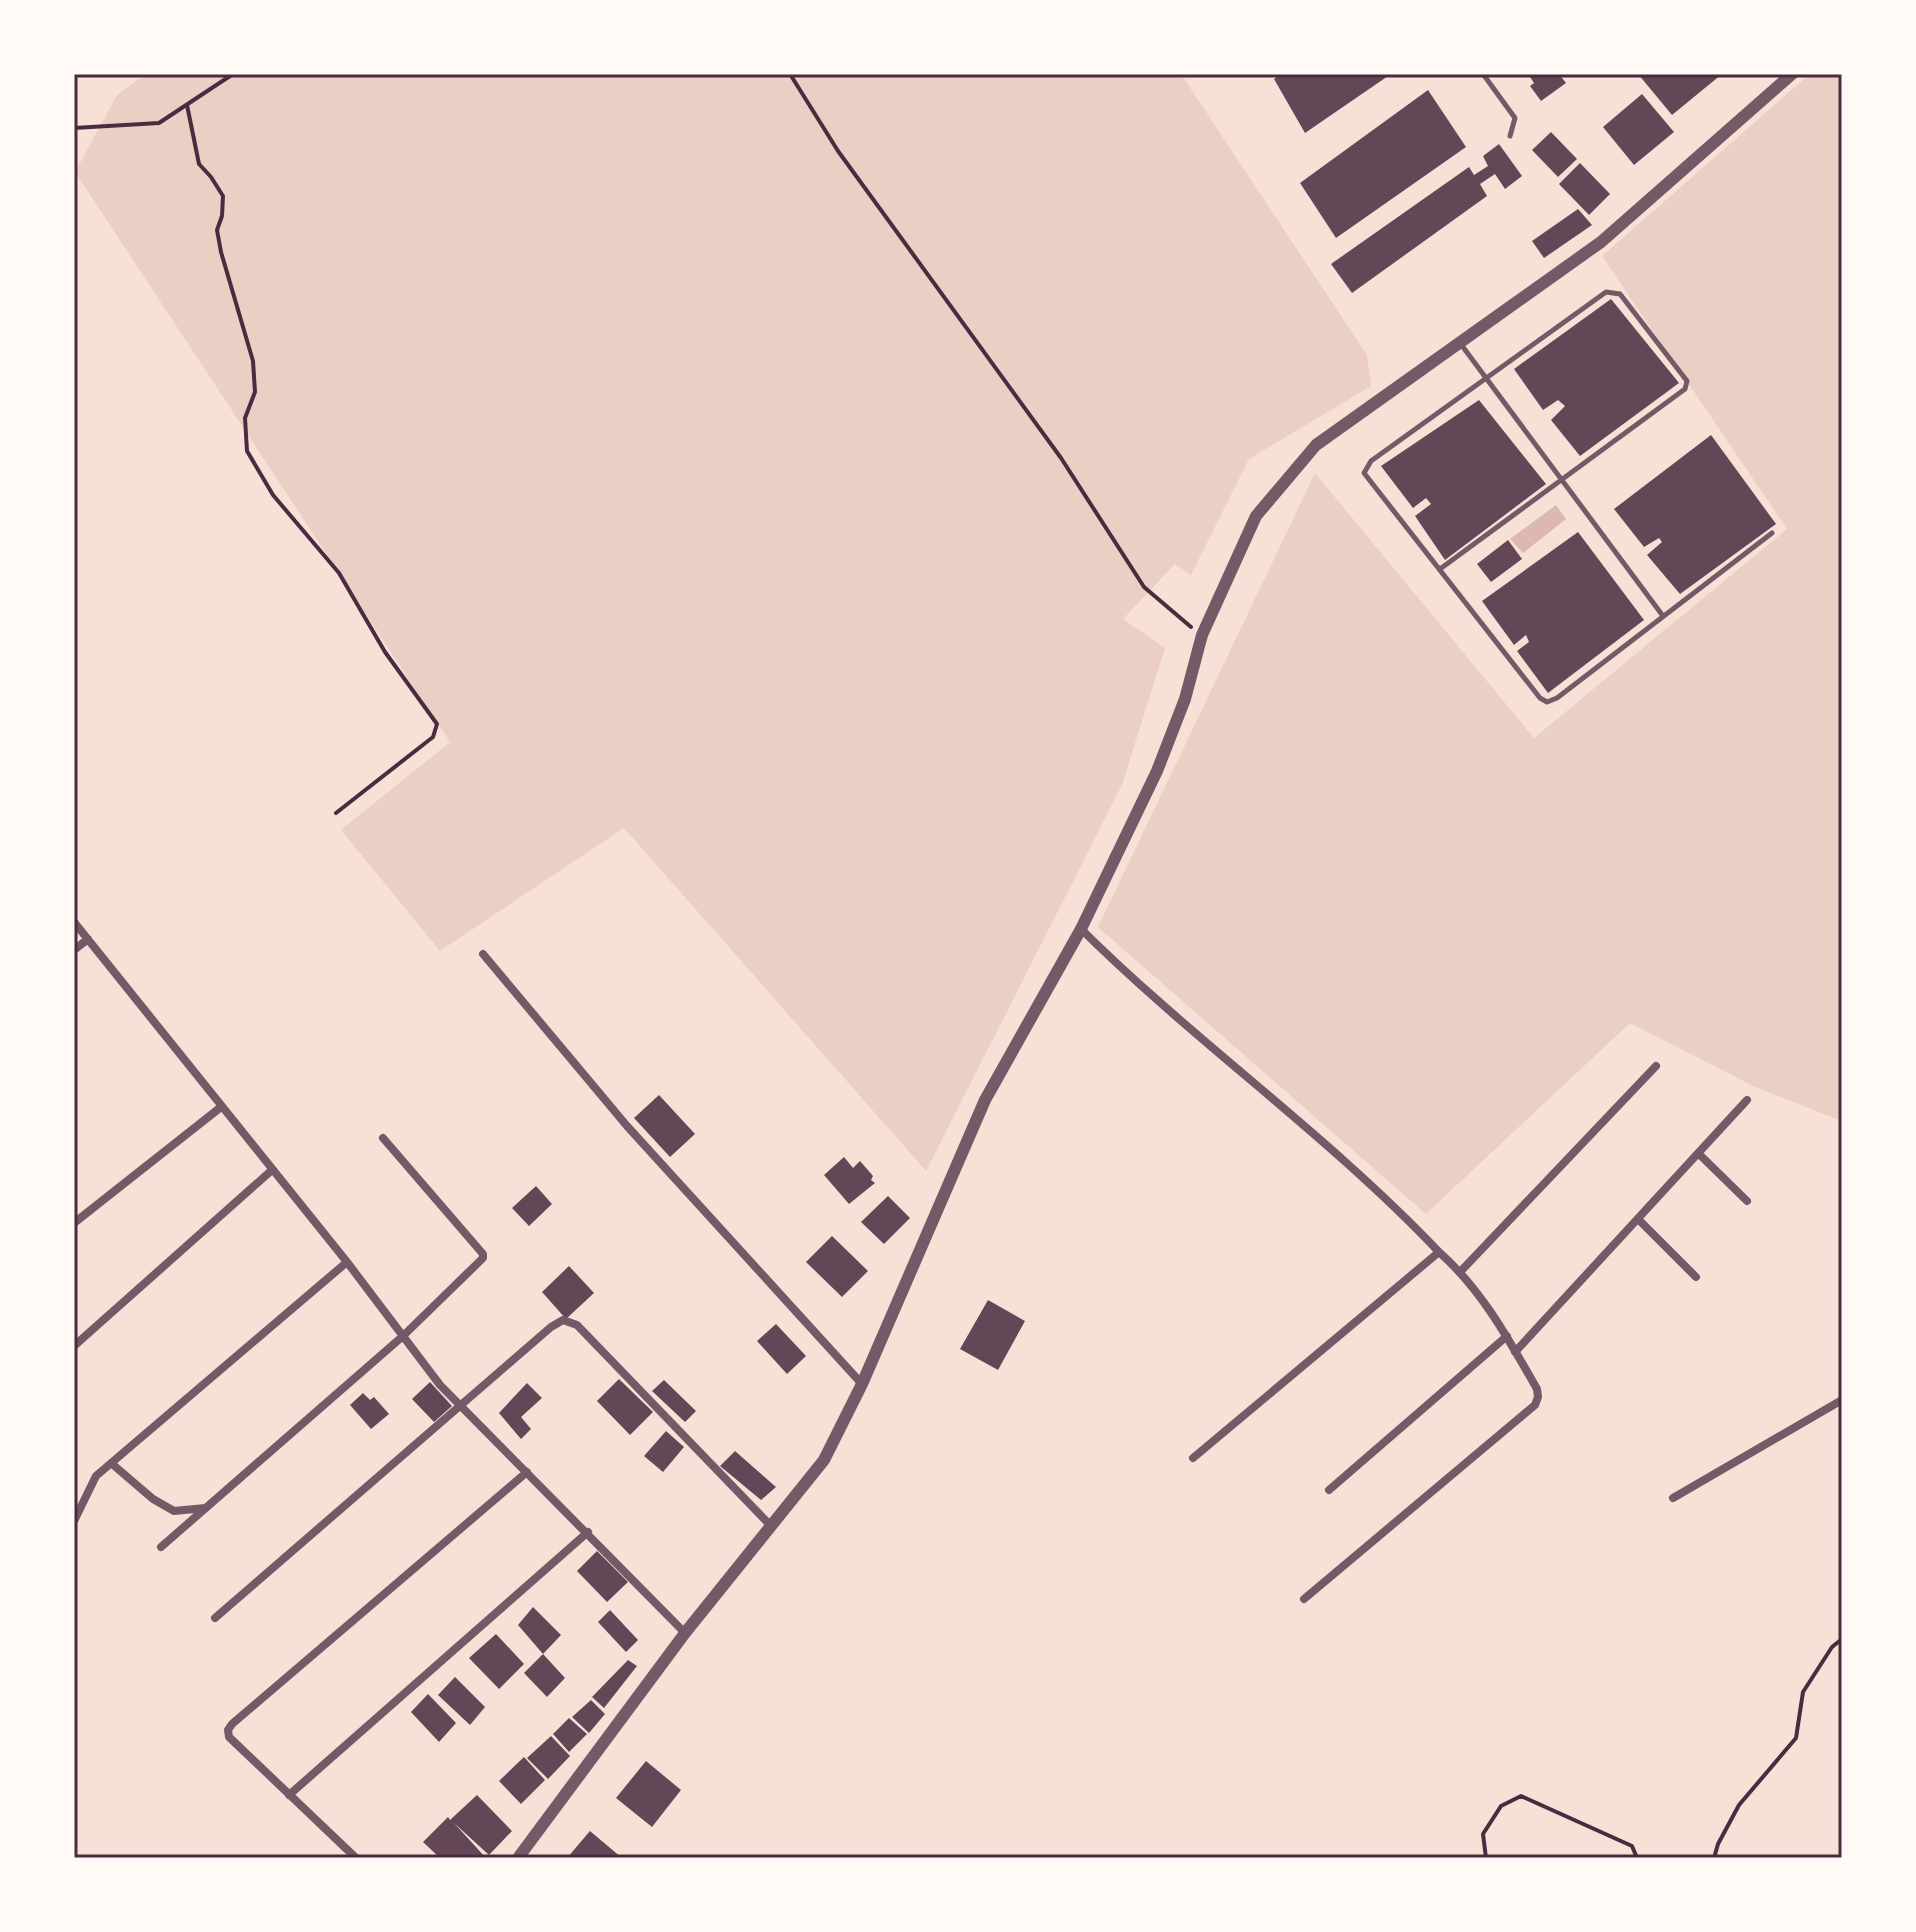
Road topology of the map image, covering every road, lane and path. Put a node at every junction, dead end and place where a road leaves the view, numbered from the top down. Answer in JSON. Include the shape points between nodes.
{"nodes":[{"id":1,"x":233,"y":74,"type":"edge"},
{"id":2,"x":790,"y":74,"type":"edge"},
{"id":3,"x":1483,"y":74,"type":"edge"},
{"id":4,"x":1792,"y":74,"type":"edge"},
{"id":5,"x":187,"y":105,"type":"junction"},
{"id":6,"x":74,"y":128,"type":"edge"},
{"id":7,"x":1510,"y":136,"type":"dead end"},
{"id":8,"x":1460,"y":342,"type":"junction"},
{"id":9,"x":1486,"y":378,"type":"junction"},
{"id":10,"x":1562,"y":481,"type":"junction"},
{"id":11,"x":1772,"y":533,"type":"dead end"},
{"id":12,"x":1440,"y":569,"type":"junction"},
{"id":13,"x":1663,"y":616,"type":"junction"},
{"id":14,"x":1202,"y":635,"type":"junction"},
{"id":15,"x":336,"y":813,"type":"dead end"},
{"id":16,"x":74,"y":922,"type":"edge"},
{"id":17,"x":1081,"y":929,"type":"junction"},
{"id":18,"x":88,"y":939,"type":"junction"},
{"id":19,"x":74,"y":950,"type":"edge"},
{"id":20,"x":483,"y":954,"type":"dead end"},
{"id":21,"x":1656,"y":1066,"type":"dead end"},
{"id":22,"x":1747,"y":1100,"type":"dead end"},
{"id":23,"x":221,"y":1107,"type":"junction"},
{"id":24,"x":383,"y":1138,"type":"dead end"},
{"id":25,"x":1698,"y":1153,"type":"junction"},
{"id":26,"x":272,"y":1170,"type":"junction"},
{"id":27,"x":1747,"y":1201,"type":"dead end"},
{"id":28,"x":1638,"y":1219,"type":"junction"},
{"id":29,"x":74,"y":1223,"type":"edge"},
{"id":30,"x":1439,"y":1252,"type":"junction"},
{"id":31,"x":347,"y":1262,"type":"junction"},
{"id":32,"x":1461,"y":1271,"type":"junction"},
{"id":33,"x":1696,"y":1277,"type":"dead end"},
{"id":34,"x":403,"y":1336,"type":"junction"},
{"id":35,"x":1507,"y":1336,"type":"junction"},
{"id":36,"x":74,"y":1346,"type":"edge"},
{"id":37,"x":1515,"y":1352,"type":"junction"},
{"id":38,"x":862,"y":1384,"type":"junction"},
{"id":39,"x":1842,"y":1400,"type":"edge"},
{"id":40,"x":461,"y":1406,"type":"junction"},
{"id":41,"x":1193,"y":1458,"type":"dead end"},
{"id":42,"x":111,"y":1463,"type":"junction"},
{"id":43,"x":527,"y":1472,"type":"junction"},
{"id":44,"x":1329,"y":1490,"type":"dead end"},
{"id":45,"x":1673,"y":1498,"type":"dead end"},
{"id":46,"x":205,"y":1508,"type":"junction"},
{"id":47,"x":74,"y":1521,"type":"edge"},
{"id":48,"x":771,"y":1526,"type":"junction"},
{"id":49,"x":588,"y":1532,"type":"junction"},
{"id":50,"x":161,"y":1547,"type":"dead end"},
{"id":51,"x":1304,"y":1599,"type":"dead end"},
{"id":52,"x":215,"y":1618,"type":"dead end"},
{"id":53,"x":685,"y":1633,"type":"junction"},
{"id":54,"x":1842,"y":1639,"type":"edge"},
{"id":55,"x":289,"y":1795,"type":"junction"},
{"id":56,"x":356,"y":1858,"type":"edge"},
{"id":57,"x":518,"y":1858,"type":"edge"},
{"id":58,"x":1486,"y":1858,"type":"edge"},
{"id":59,"x":1637,"y":1858,"type":"edge"},
{"id":60,"x":1714,"y":1858,"type":"edge"}],
"edges":[{"from":1,"to":5,"type":"path"},
{"from":2,"to":14,"type":"path","via":[[838,151],[1061,458],[1144,587]]},
{"from":3,"to":7,"type":"lane","via":[[1515,118]]},
{"from":4,"to":8,"type":"street","via":[[1601,242]]},
{"from":5,"to":6,"type":"path","via":[[159,123]]},
{"from":5,"to":15,"type":"path","via":[[199,164],[223,196],[217,230],[253,361],[255,392],[245,418],[247,451],[273,495],[339,573],[385,652],[437,724],[433,737]]},
{"from":8,"to":9,"type":"lane"},
{"from":8,"to":14,"type":"street","via":[[1316,445],[1256,516]]},
{"from":9,"to":10,"type":"lane"},
{"from":9,"to":10,"type":"lane","via":[[1614,291],[1687,381],[1685,389]]},
{"from":9,"to":12,"type":"lane","via":[[1364,473]]},
{"from":10,"to":12,"type":"lane"},
{"from":10,"to":13,"type":"lane"},
{"from":11,"to":13,"type":"lane"},
{"from":12,"to":13,"type":"lane","via":[[1547,702]]},
{"from":14,"to":17,"type":"street","via":[[1157,771]]},
{"from":16,"to":18,"type":"street"},
{"from":17,"to":30,"type":"street","via":[[1392,1203]]},
{"from":17,"to":38,"type":"street","via":[[985,1100]]},
{"from":18,"to":19,"type":"street"},
{"from":18,"to":23,"type":"street"},
{"from":20,"to":38,"type":"street","via":[[627,1126]]},
{"from":21,"to":32,"type":"street"},
{"from":22,"to":25,"type":"street"},
{"from":23,"to":26,"type":"street"},
{"from":23,"to":29,"type":"street"},
{"from":24,"to":34,"type":"street","via":[[483,1254],[480,1263]]},
{"from":25,"to":27,"type":"street"},
{"from":25,"to":28,"type":"street"},
{"from":26,"to":31,"type":"street"},
{"from":26,"to":36,"type":"street"},
{"from":28,"to":33,"type":"street"},
{"from":28,"to":37,"type":"street"},
{"from":30,"to":32,"type":"street"},
{"from":30,"to":41,"type":"street"},
{"from":31,"to":34,"type":"street"},
{"from":31,"to":42,"type":"street"},
{"from":32,"to":35,"type":"street"},
{"from":34,"to":40,"type":"street"},
{"from":34,"to":46,"type":"street"},
{"from":35,"to":37,"type":"street"},
{"from":35,"to":44,"type":"street"},
{"from":37,"to":51,"type":"street","via":[[1537,1389],[1535,1405]]},
{"from":38,"to":48,"type":"street","via":[[824,1460]]},
{"from":39,"to":45,"type":"street"},
{"from":40,"to":43,"type":"street"},
{"from":40,"to":48,"type":"street","via":[[551,1327],[563,1320],[577,1325]]},
{"from":40,"to":52,"type":"street"},
{"from":42,"to":46,"type":"street","via":[[174,1511]]},
{"from":42,"to":47,"type":"street","via":[[96,1476]]},
{"from":43,"to":49,"type":"street"},
{"from":43,"to":55,"type":"street","via":[[232,1724],[229,1737]]},
{"from":46,"to":50,"type":"street"},
{"from":48,"to":53,"type":"street"},
{"from":49,"to":53,"type":"street"},
{"from":49,"to":55,"type":"street"},
{"from":53,"to":57,"type":"street"},
{"from":54,"to":60,"type":"path","via":[[1803,1692],[1796,1738],[1739,1805]]},
{"from":55,"to":56,"type":"street"},
{"from":58,"to":59,"type":"path","via":[[1483,1834],[1501,1806],[1521,1796],[1632,1846]]}]}
